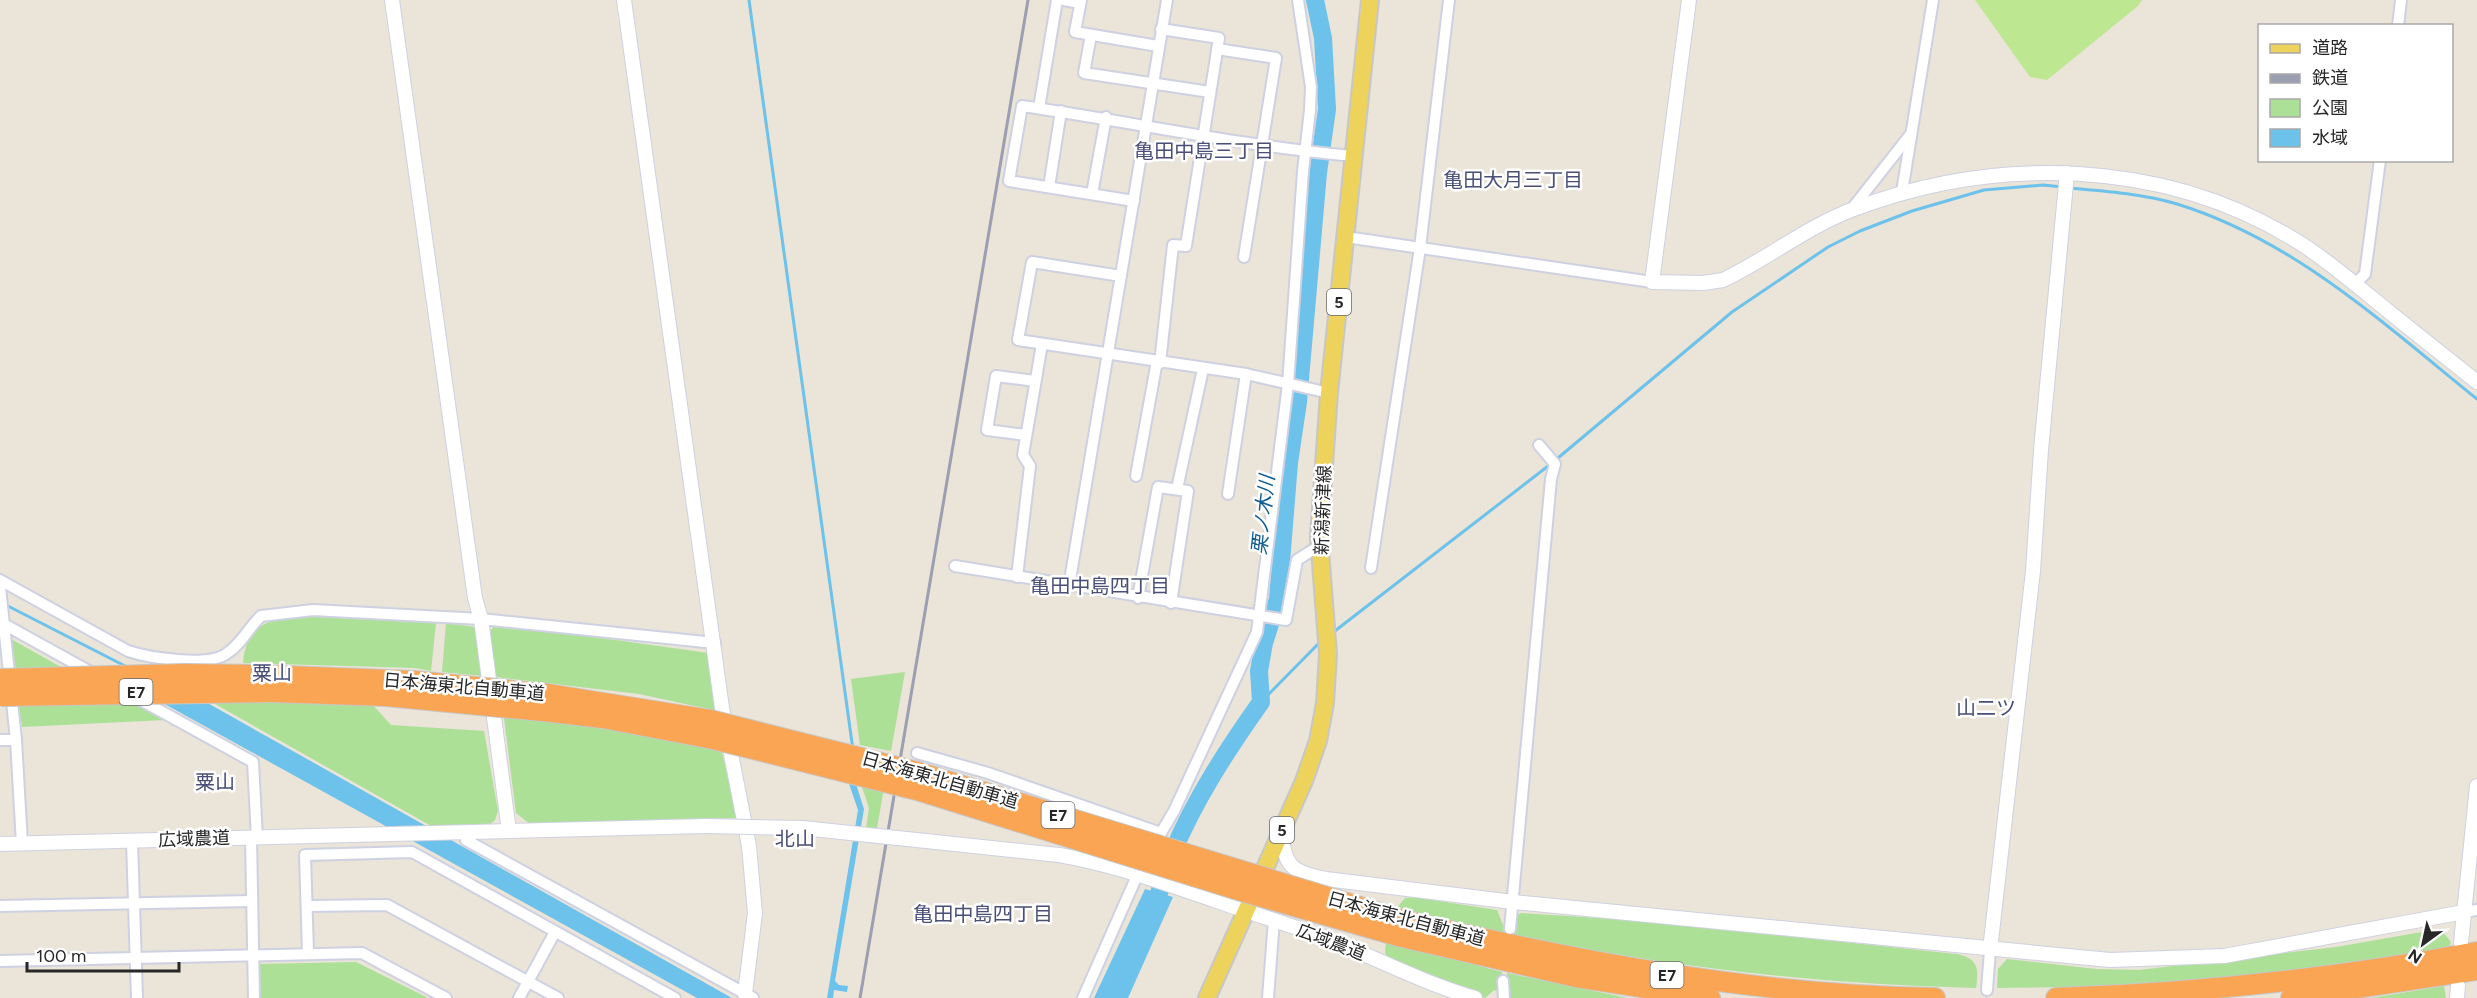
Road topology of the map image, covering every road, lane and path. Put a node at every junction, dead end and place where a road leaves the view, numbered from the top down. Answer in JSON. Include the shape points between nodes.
{"nodes":[{"id":1,"x":392,"y":0,"type":"edge"},
{"id":2,"x":624,"y":0,"type":"edge"},
{"id":3,"x":1058,"y":0,"type":"edge"},
{"id":4,"x":1064,"y":0,"type":"edge"},
{"id":5,"x":1167,"y":0,"type":"edge"},
{"id":6,"x":1298,"y":0,"type":"edge"},
{"id":7,"x":1370,"y":0,"type":"edge"},
{"id":8,"x":1449,"y":0,"type":"edge"},
{"id":9,"x":1689,"y":0,"type":"edge"},
{"id":10,"x":1933,"y":0,"type":"edge"},
{"id":11,"x":2401,"y":0,"type":"edge"},
{"id":12,"x":1080,"y":2,"type":"edge"},
{"id":13,"x":2398,"y":24,"type":"edge"},
{"id":14,"x":1161,"y":29,"type":"junction"},
{"id":15,"x":1091,"y":35,"type":"junction"},
{"id":16,"x":1158,"y":46,"type":"junction"},
{"id":17,"x":1217,"y":49,"type":"junction"},
{"id":18,"x":1152,"y":82,"type":"junction"},
{"id":19,"x":1210,"y":92,"type":"junction"},
{"id":20,"x":1040,"y":108,"type":"junction"},
{"id":21,"x":1061,"y":111,"type":"junction"},
{"id":22,"x":1107,"y":117,"type":"junction"},
{"id":23,"x":1146,"y":125,"type":"junction"},
{"id":24,"x":1912,"y":132,"type":"junction"},
{"id":25,"x":1204,"y":135,"type":"junction"},
{"id":26,"x":1261,"y":144,"type":"junction"},
{"id":27,"x":1304,"y":151,"type":"junction"},
{"id":28,"x":1353,"y":156,"type":"junction"},
{"id":29,"x":2380,"y":162,"type":"edge"},
{"id":30,"x":2067,"y":176,"type":"junction"},
{"id":31,"x":1049,"y":187,"type":"junction"},
{"id":32,"x":1902,"y":192,"type":"junction"},
{"id":33,"x":1092,"y":194,"type":"junction"},
{"id":34,"x":1134,"y":201,"type":"junction"},
{"id":35,"x":1851,"y":210,"type":"junction"},
{"id":36,"x":1346,"y":237,"type":"junction"},
{"id":37,"x":1420,"y":248,"type":"junction"},
{"id":38,"x":1244,"y":256,"type":"dead end"},
{"id":39,"x":1121,"y":276,"type":"junction"},
{"id":40,"x":1652,"y":282,"type":"junction"},
{"id":41,"x":2355,"y":284,"type":"junction"},
{"id":42,"x":1042,"y":344,"type":"junction"},
{"id":43,"x":1108,"y":355,"type":"junction"},
{"id":44,"x":1158,"y":362,"type":"junction"},
{"id":45,"x":1203,"y":369,"type":"junction"},
{"id":46,"x":1246,"y":374,"type":"junction"},
{"id":47,"x":1035,"y":381,"type":"junction"},
{"id":48,"x":2477,"y":382,"type":"edge"},
{"id":49,"x":1288,"y":384,"type":"junction"},
{"id":50,"x":1329,"y":393,"type":"junction"},
{"id":51,"x":1026,"y":435,"type":"junction"},
{"id":52,"x":1539,"y":445,"type":"dead end"},
{"id":53,"x":1136,"y":476,"type":"dead end"},
{"id":54,"x":1177,"y":489,"type":"junction"},
{"id":55,"x":1228,"y":494,"type":"dead end"},
{"id":56,"x":1319,"y":546,"type":"junction"},
{"id":57,"x":955,"y":566,"type":"dead end"},
{"id":58,"x":1371,"y":568,"type":"dead end"},
{"id":59,"x":1017,"y":577,"type":"junction"},
{"id":60,"x":0,"y":580,"type":"edge"},
{"id":61,"x":1069,"y":586,"type":"junction"},
{"id":62,"x":0,"y":587,"type":"edge"},
{"id":63,"x":1138,"y":598,"type":"junction"},
{"id":64,"x":1171,"y":603,"type":"junction"},
{"id":65,"x":1259,"y":618,"type":"junction"},
{"id":66,"x":481,"y":619,"type":"junction"},
{"id":67,"x":3,"y":627,"type":"edge"},
{"id":68,"x":715,"y":643,"type":"junction"},
{"id":69,"x":0,"y":690,"type":"edge"},
{"id":70,"x":545,"y":703,"type":"junction"},
{"id":71,"x":0,"y":740,"type":"edge"},
{"id":72,"x":16,"y":740,"type":"junction"},
{"id":73,"x":917,"y":753,"type":"dead end"},
{"id":74,"x":2477,"y":786,"type":"edge"},
{"id":75,"x":1282,"y":830,"type":"junction"},
{"id":76,"x":509,"y":831,"type":"junction"},
{"id":77,"x":1161,"y":833,"type":"junction"},
{"id":78,"x":254,"y":838,"type":"junction"},
{"id":79,"x":466,"y":840,"type":"dead end"},
{"id":80,"x":132,"y":841,"type":"junction"},
{"id":81,"x":0,"y":844,"type":"edge"},
{"id":82,"x":22,"y":844,"type":"junction"},
{"id":83,"x":1141,"y":877,"type":"junction"},
{"id":84,"x":251,"y":901,"type":"junction"},
{"id":85,"x":1513,"y":902,"type":"junction"},
{"id":86,"x":134,"y":903,"type":"junction"},
{"id":87,"x":0,"y":906,"type":"edge"},
{"id":88,"x":308,"y":906,"type":"junction"},
{"id":89,"x":1246,"y":911,"type":"junction"},
{"id":90,"x":2471,"y":911,"type":"edge"},
{"id":91,"x":1274,"y":920,"type":"junction"},
{"id":92,"x":1400,"y":928,"type":"junction"},
{"id":93,"x":1510,"y":929,"type":"dead end"},
{"id":94,"x":555,"y":932,"type":"junction"},
{"id":95,"x":2469,"y":947,"type":"edge"},
{"id":96,"x":1990,"y":950,"type":"junction"},
{"id":97,"x":308,"y":953,"type":"junction"},
{"id":98,"x":253,"y":955,"type":"junction"},
{"id":99,"x":136,"y":957,"type":"junction"},
{"id":100,"x":0,"y":961,"type":"edge"},
{"id":101,"x":2477,"y":970,"type":"edge"},
{"id":102,"x":528,"y":981,"type":"junction"},
{"id":103,"x":1503,"y":981,"type":"dead end"},
{"id":104,"x":1987,"y":990,"type":"dead end"},
{"id":105,"x":443,"y":997,"type":"edge"},
{"id":106,"x":748,"y":997,"type":"edge"},
{"id":107,"x":137,"y":998,"type":"edge"},
{"id":108,"x":254,"y":998,"type":"edge"},
{"id":109,"x":519,"y":998,"type":"edge"},
{"id":110,"x":558,"y":998,"type":"edge"},
{"id":111,"x":675,"y":998,"type":"edge"},
{"id":112,"x":1083,"y":998,"type":"edge"},
{"id":113,"x":1207,"y":998,"type":"edge"},
{"id":114,"x":1268,"y":998,"type":"edge"},
{"id":115,"x":1475,"y":998,"type":"edge"},
{"id":116,"x":1504,"y":998,"type":"edge"},
{"id":117,"x":1710,"y":998,"type":"edge"},
{"id":118,"x":1935,"y":998,"type":"edge"},
{"id":119,"x":2056,"y":998,"type":"edge"},
{"id":120,"x":2291,"y":998,"type":"edge"}],
"edges":[{"from":1,"to":66,"type":"street"},
{"from":2,"to":68,"type":"street"},
{"from":3,"to":20,"type":"street"},
{"from":4,"to":12,"type":"street"},
{"from":5,"to":14,"type":"street"},
{"from":6,"to":27,"type":"street","via":[[1311,87]]},
{"from":7,"to":28,"type":"main road","name":"新潟新津線","number":"5"},
{"from":8,"to":37,"type":"street"},
{"from":9,"to":40,"type":"street"},
{"from":10,"to":24,"type":"street"},
{"from":11,"to":13,"type":"street"},
{"from":12,"to":15,"type":"street","via":[[1075,32]]},
{"from":14,"to":16,"type":"street"},
{"from":14,"to":17,"type":"street","via":[[1218,38]]},
{"from":15,"to":16,"type":"street"},
{"from":15,"to":18,"type":"street","via":[[1084,73]]},
{"from":16,"to":18,"type":"street"},
{"from":17,"to":19,"type":"street"},
{"from":17,"to":26,"type":"street","via":[[1276,58]]},
{"from":18,"to":19,"type":"street"},
{"from":18,"to":23,"type":"street"},
{"from":19,"to":25,"type":"street"},
{"from":20,"to":21,"type":"street"},
{"from":20,"to":31,"type":"street","via":[[1023,106],[1008,181]]},
{"from":21,"to":22,"type":"street"},
{"from":21,"to":31,"type":"street"},
{"from":22,"to":23,"type":"street"},
{"from":22,"to":33,"type":"street"},
{"from":23,"to":25,"type":"street"},
{"from":23,"to":34,"type":"street"},
{"from":24,"to":32,"type":"street"},
{"from":24,"to":35,"type":"street"},
{"from":25,"to":26,"type":"street"},
{"from":25,"to":44,"type":"street","via":[[1186,246],[1173,245]]},
{"from":26,"to":27,"type":"street"},
{"from":26,"to":38,"type":"street"},
{"from":27,"to":28,"type":"street"},
{"from":27,"to":49,"type":"street"},
{"from":28,"to":36,"type":"main road","name":"新潟新津線","number":"5"},
{"from":29,"to":41,"type":"street","via":[[2365,274]]},
{"from":30,"to":32,"type":"street","via":[[1977,176]]},
{"from":30,"to":41,"type":"street","via":[[2151,182],[2249,215],[2295,240]]},
{"from":30,"to":96,"type":"street","via":[[2032,570]]},
{"from":31,"to":33,"type":"street"},
{"from":32,"to":35,"type":"street"},
{"from":33,"to":34,"type":"street"},
{"from":34,"to":39,"type":"street"},
{"from":35,"to":40,"type":"street","via":[[1723,280]]},
{"from":36,"to":37,"type":"street"},
{"from":36,"to":50,"type":"main road","name":"新潟新津線","number":"5"},
{"from":37,"to":40,"type":"street"},
{"from":37,"to":58,"type":"street"},
{"from":39,"to":42,"type":"street","via":[[1032,262],[1018,340]]},
{"from":39,"to":43,"type":"street"},
{"from":41,"to":48,"type":"street"},
{"from":42,"to":43,"type":"street"},
{"from":42,"to":47,"type":"street"},
{"from":43,"to":44,"type":"street"},
{"from":43,"to":61,"type":"street"},
{"from":44,"to":45,"type":"street"},
{"from":44,"to":53,"type":"street"},
{"from":45,"to":46,"type":"street"},
{"from":45,"to":54,"type":"street"},
{"from":46,"to":49,"type":"street"},
{"from":46,"to":55,"type":"street"},
{"from":47,"to":51,"type":"street"},
{"from":47,"to":51,"type":"street","via":[[996,376],[987,430]]},
{"from":49,"to":50,"type":"street"},
{"from":49,"to":65,"type":"street"},
{"from":50,"to":56,"type":"main road","name":"新潟新津線","number":"5"},
{"from":51,"to":59,"type":"street","via":[[1023,455],[1030,466]]},
{"from":52,"to":85,"type":"street","via":[[1555,464]]},
{"from":54,"to":63,"type":"street","via":[[1158,487]]},
{"from":54,"to":64,"type":"street","via":[[1188,490]]},
{"from":56,"to":65,"type":"street","via":[[1297,560],[1286,620]]},
{"from":56,"to":75,"type":"main road","name":"新潟新津線","number":"5","via":[[1328,654],[1325,703],[1318,741]]},
{"from":57,"to":59,"type":"street"},
{"from":59,"to":61,"type":"street"},
{"from":60,"to":66,"type":"street","via":[[128,651],[150,658],[224,656],[261,616],[273,612],[313,610]]},
{"from":61,"to":63,"type":"street"},
{"from":62,"to":67,"type":"street"},
{"from":63,"to":64,"type":"street"},
{"from":64,"to":65,"type":"street"},
{"from":65,"to":77,"type":"street","via":[[1252,646]]},
{"from":66,"to":68,"type":"street"},
{"from":66,"to":76,"type":"street"},
{"from":67,"to":72,"type":"street"},
{"from":67,"to":78,"type":"street","via":[[253,762]]},
{"from":68,"to":106,"type":"street","via":[[754,897]]},
{"from":69,"to":70,"type":"highway","name":"日本海東北自動車道","number":"E7","bridge":true,"via":[[271,692]]},
{"from":69,"to":70,"type":"highway","name":"日本海東北自動車道","number":"E7","bridge":true,"via":[[172,674],[261,675],[414,681]]},
{"from":70,"to":92,"type":"highway","name":"日本海東北自動車道","number":"E7","bridge":true,"via":[[637,724],[711,729],[1238,890]]},
{"from":71,"to":72,"type":"street"},
{"from":72,"to":82,"type":"street"},
{"from":73,"to":77,"type":"street","via":[[988,773]]},
{"from":74,"to":90,"type":"street"},
{"from":75,"to":85,"type":"street","via":[[1283,855],[1290,866],[1308,876]]},
{"from":75,"to":89,"type":"main road","name":"新潟新津線","number":"5"},
{"from":76,"to":78,"type":"street","name":"広域農道"},
{"from":76,"to":83,"type":"street","bridge":true,"via":[[803,828],[1059,855]]},
{"from":77,"to":83,"type":"street"},
{"from":78,"to":80,"type":"street","name":"広域農道"},
{"from":78,"to":84,"type":"street"},
{"from":79,"to":106,"type":"street"},
{"from":80,"to":82,"type":"street","name":"広域農道"},
{"from":80,"to":86,"type":"street"},
{"from":81,"to":82,"type":"street","name":"広域農道"},
{"from":83,"to":89,"type":"street","name":"広域農道"},
{"from":83,"to":112,"type":"street"},
{"from":84,"to":86,"type":"street"},
{"from":84,"to":98,"type":"street"},
{"from":85,"to":93,"type":"street"},
{"from":85,"to":96,"type":"street"},
{"from":86,"to":87,"type":"street"},
{"from":86,"to":99,"type":"street"},
{"from":88,"to":94,"type":"street","via":[[304,855],[412,852]]},
{"from":88,"to":97,"type":"street"},
{"from":88,"to":102,"type":"street","via":[[387,904]]},
{"from":89,"to":91,"type":"street","name":"広域農道"},
{"from":89,"to":113,"type":"main road","name":"新潟新津線","number":"5"},
{"from":90,"to":95,"type":"street"},
{"from":90,"to":96,"type":"street","via":[[2224,956],[2110,960]]},
{"from":91,"to":114,"type":"street"},
{"from":91,"to":115,"type":"street","name":"広域農道"},
{"from":92,"to":117,"type":"highway","name":"日本海東北自動車道","number":"E7","via":[[1576,977]]},
{"from":92,"to":118,"type":"highway","name":"日本海東北自動車道","number":"E7","via":[[1663,974],[1819,992]]},
{"from":94,"to":102,"type":"street"},
{"from":94,"to":111,"type":"street"},
{"from":95,"to":119,"type":"highway","via":[[2256,985]]},
{"from":96,"to":104,"type":"street"},
{"from":97,"to":98,"type":"street"},
{"from":97,"to":105,"type":"street","via":[[362,953]]},
{"from":98,"to":99,"type":"street"},
{"from":98,"to":108,"type":"street"},
{"from":99,"to":100,"type":"street"},
{"from":99,"to":107,"type":"street"},
{"from":101,"to":120,"type":"highway"},
{"from":102,"to":109,"type":"street"},
{"from":102,"to":110,"type":"street"},
{"from":103,"to":116,"type":"street"}]}
